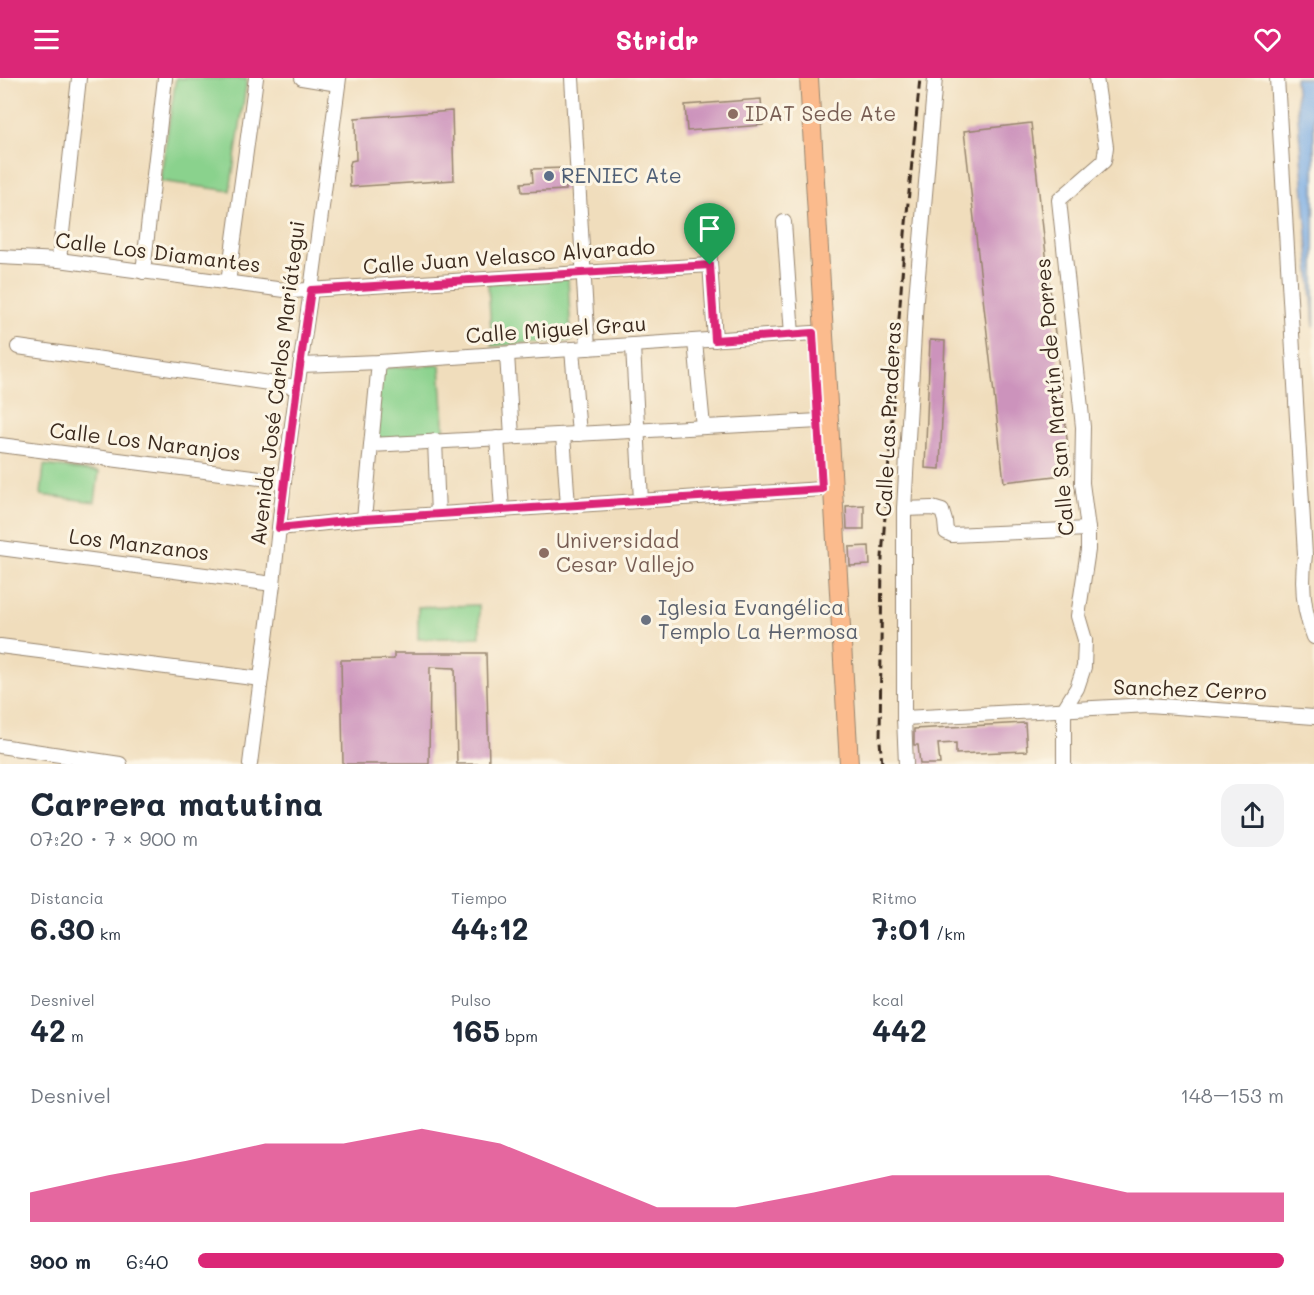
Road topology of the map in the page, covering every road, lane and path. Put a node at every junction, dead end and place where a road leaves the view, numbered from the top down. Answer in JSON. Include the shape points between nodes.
{"nodes":[{"id":1,"x":79,"y":78,"type":"edge"},
{"id":2,"x":165,"y":78,"type":"edge"},
{"id":3,"x":256,"y":78,"type":"edge"},
{"id":4,"x":302,"y":78,"type":"edge"},
{"id":5,"x":572,"y":78,"type":"edge"},
{"id":6,"x":799,"y":78,"type":"edge"},
{"id":7,"x":809,"y":78,"type":"edge"},
{"id":8,"x":934,"y":78,"type":"edge"},
{"id":9,"x":1096,"y":78,"type":"edge"},
{"id":10,"x":1277,"y":78,"type":"edge"},
{"id":11,"x":339,"y":81,"type":"edge"},
{"id":12,"x":784,"y":222,"type":"dead end"},
{"id":13,"x":708,"y":230,"type":"dead end"},
{"id":14,"x":0,"y":257,"type":"edge"},
{"id":15,"x":58,"y":260,"type":"junction"},
{"id":16,"x":710,"y":265,"type":"junction"},
{"id":17,"x":143,"y":272,"type":"junction"},
{"id":18,"x":583,"y":273,"type":"junction"},
{"id":19,"x":228,"y":283,"type":"junction"},
{"id":20,"x":311,"y":290,"type":"junction"},
{"id":21,"x":813,"y":333,"type":"junction"},
{"id":22,"x":792,"y":335,"type":"junction"},
{"id":23,"x":715,"y":340,"type":"junction"},
{"id":24,"x":695,"y":341,"type":"junction"},
{"id":25,"x":633,"y":346,"type":"junction"},
{"id":26,"x":18,"y":347,"type":"dead end"},
{"id":27,"x":588,"y":348,"type":"junction"},
{"id":28,"x":572,"y":350,"type":"junction"},
{"id":29,"x":507,"y":354,"type":"junction"},
{"id":30,"x":379,"y":362,"type":"junction"},
{"id":31,"x":301,"y":365,"type":"junction"},
{"id":32,"x":297,"y":387,"type":"junction"},
{"id":33,"x":819,"y":421,"type":"junction"},
{"id":34,"x":703,"y":427,"type":"junction"},
{"id":35,"x":638,"y":430,"type":"junction"},
{"id":36,"x":579,"y":434,"type":"junction"},
{"id":37,"x":563,"y":435,"type":"junction"},
{"id":38,"x":512,"y":437,"type":"junction"},
{"id":39,"x":497,"y":438,"type":"junction"},
{"id":40,"x":435,"y":441,"type":"junction"},
{"id":41,"x":0,"y":445,"type":"edge"},
{"id":42,"x":371,"y":445,"type":"junction"},
{"id":43,"x":284,"y":481,"type":"junction"},
{"id":44,"x":822,"y":489,"type":"junction"},
{"id":45,"x":641,"y":501,"type":"junction"},
{"id":46,"x":568,"y":506,"type":"junction"},
{"id":47,"x":502,"y":510,"type":"junction"},
{"id":48,"x":904,"y":510,"type":"junction"},
{"id":49,"x":438,"y":514,"type":"junction"},
{"id":50,"x":364,"y":519,"type":"junction"},
{"id":51,"x":279,"y":528,"type":"junction"},
{"id":52,"x":1088,"y":529,"type":"junction"},
{"id":53,"x":0,"y":548,"type":"edge"},
{"id":54,"x":273,"y":584,"type":"junction"},
{"id":55,"x":1314,"y":637,"type":"edge"},
{"id":56,"x":0,"y":646,"type":"edge"},
{"id":57,"x":261,"y":679,"type":"junction"},
{"id":58,"x":1064,"y":709,"type":"junction"},
{"id":59,"x":1314,"y":717,"type":"edge"},
{"id":60,"x":904,"y":718,"type":"junction"},
{"id":61,"x":0,"y":746,"type":"edge"},
{"id":62,"x":120,"y":764,"type":"edge"},
{"id":63,"x":250,"y":764,"type":"edge"},
{"id":64,"x":837,"y":764,"type":"edge"},
{"id":65,"x":849,"y":764,"type":"edge"},
{"id":66,"x":906,"y":764,"type":"edge"},
{"id":67,"x":1064,"y":764,"type":"edge"}],
"edges":[{"from":1,"to":15,"type":"street"},
{"from":2,"to":17,"type":"street"},
{"from":3,"to":19,"type":"street"},
{"from":4,"to":11,"type":"street"},
{"from":5,"to":18,"type":"street"},
{"from":6,"to":21,"type":"main road"},
{"from":7,"to":65,"type":"main road"},
{"from":8,"to":48,"type":"street","name":"Calle Las Praderas"},
{"from":9,"to":52,"type":"street","name":"Calle San Martín de Porres","via":[[1106,147],[1104,161],[1059,200],[1083,427],[1082,483]]},
{"from":10,"to":55,"type":"street","via":[[1305,555],[1303,592]]},
{"from":11,"to":20,"type":"street","name":"Avenida José Carlos Mariátegui"},
{"from":12,"to":22,"type":"street"},
{"from":13,"to":16,"type":"street"},
{"from":14,"to":15,"type":"street","name":"Calle Los Diamantes"},
{"from":15,"to":17,"type":"street","name":"Calle Los Diamantes"},
{"from":16,"to":18,"type":"street","name":"Calle Juan Velasco Alvarado"},
{"from":16,"to":23,"type":"street"},
{"from":17,"to":19,"type":"street","name":"Calle Los Diamantes"},
{"from":18,"to":20,"type":"street","name":"Calle Juan Velasco Alvarado"},
{"from":18,"to":27,"type":"street"},
{"from":19,"to":20,"type":"street","name":"Calle Los Diamantes"},
{"from":20,"to":31,"type":"street","name":"Avenida José Carlos Mariátegui"},
{"from":21,"to":22,"type":"street","name":"Calle Miguel Grau"},
{"from":21,"to":33,"type":"main road"},
{"from":22,"to":23,"type":"street","name":"Calle Miguel Grau"},
{"from":23,"to":24,"type":"street","name":"Calle Miguel Grau"},
{"from":24,"to":25,"type":"street","name":"Calle Miguel Grau"},
{"from":24,"to":34,"type":"street"},
{"from":25,"to":27,"type":"street","name":"Calle Miguel Grau"},
{"from":25,"to":35,"type":"street"},
{"from":26,"to":32,"type":"street"},
{"from":27,"to":28,"type":"street","name":"Calle Miguel Grau"},
{"from":28,"to":29,"type":"street","name":"Calle Miguel Grau"},
{"from":28,"to":36,"type":"street"},
{"from":29,"to":30,"type":"street","name":"Calle Miguel Grau"},
{"from":29,"to":38,"type":"street"},
{"from":30,"to":31,"type":"street","name":"Calle Miguel Grau"},
{"from":30,"to":42,"type":"street"},
{"from":31,"to":32,"type":"street","name":"Avenida José Carlos Mariátegui"},
{"from":32,"to":43,"type":"street","name":"Avenida José Carlos Mariátegui"},
{"from":33,"to":34,"type":"street"},
{"from":33,"to":44,"type":"main road"},
{"from":34,"to":35,"type":"street"},
{"from":35,"to":36,"type":"street"},
{"from":35,"to":45,"type":"street"},
{"from":36,"to":37,"type":"street"},
{"from":37,"to":38,"type":"street"},
{"from":37,"to":46,"type":"street"},
{"from":38,"to":39,"type":"street"},
{"from":39,"to":40,"type":"street"},
{"from":39,"to":47,"type":"street"},
{"from":40,"to":42,"type":"street"},
{"from":40,"to":49,"type":"street"},
{"from":41,"to":43,"type":"street","name":"Calle Los Naranjos"},
{"from":42,"to":50,"type":"street"},
{"from":43,"to":51,"type":"street","name":"Avenida José Carlos Mariátegui"},
{"from":44,"to":45,"type":"street"},
{"from":44,"to":64,"type":"main road"},
{"from":45,"to":46,"type":"street"},
{"from":46,"to":47,"type":"street"},
{"from":47,"to":49,"type":"street"},
{"from":48,"to":52,"type":"street","via":[[942,511],[946,532],[952,535]]},
{"from":48,"to":60,"type":"street","name":"Calle Las Praderas"},
{"from":49,"to":50,"type":"street"},
{"from":50,"to":51,"type":"street"},
{"from":51,"to":54,"type":"street","name":"Avenida José Carlos Mariátegui"},
{"from":52,"to":58,"type":"street","name":"Calle San Martín de Porres","via":[[1078,616],[1085,640],[1084,667]]},
{"from":53,"to":54,"type":"street","name":"Los Manzanos"},
{"from":54,"to":57,"type":"street","name":"Avenida José Carlos Mariátegui"},
{"from":56,"to":57,"type":"street"},
{"from":57,"to":63,"type":"street","name":"Avenida José Carlos Mariátegui"},
{"from":58,"to":59,"type":"street","name":"Sanchez Cerro","via":[[1149,705]]},
{"from":58,"to":60,"type":"street","name":"Sanchez Cerro"},
{"from":58,"to":67,"type":"street","name":"Calle San Martín de Porres"},
{"from":60,"to":66,"type":"street","name":"Calle Las Praderas"},
{"from":61,"to":62,"type":"street"}]}
